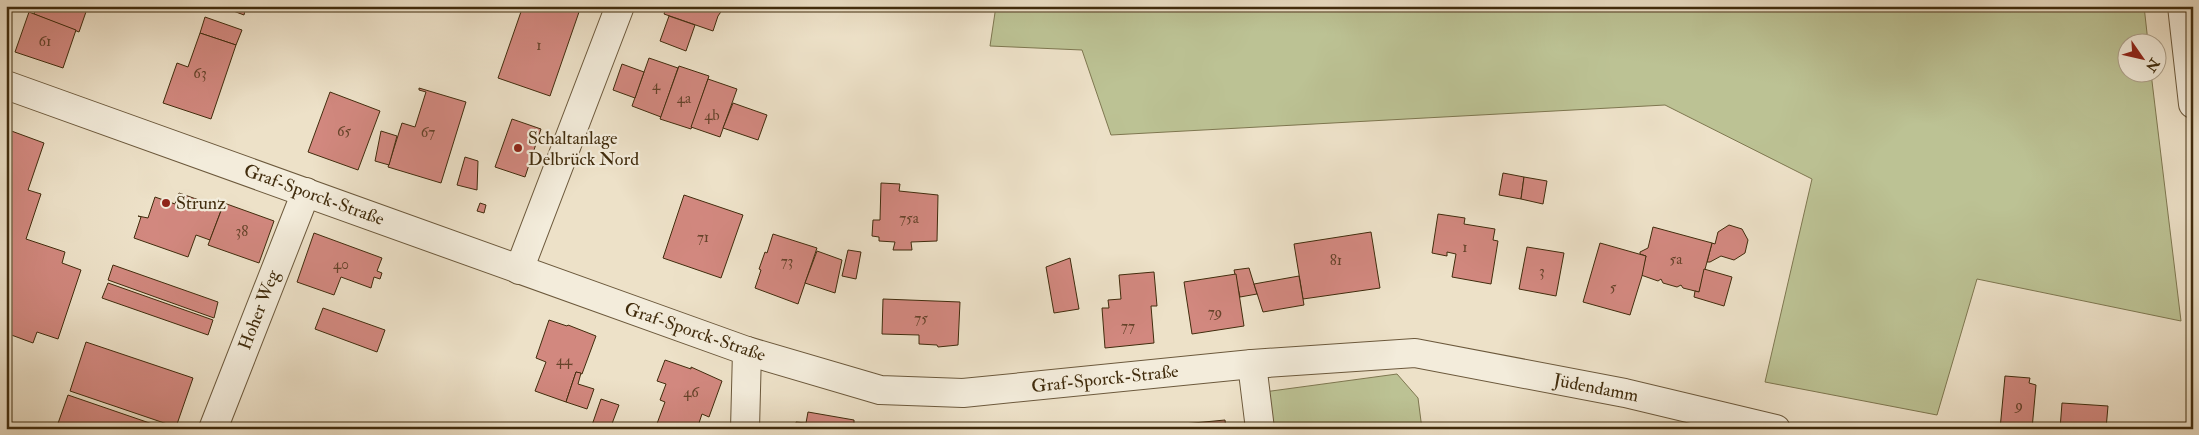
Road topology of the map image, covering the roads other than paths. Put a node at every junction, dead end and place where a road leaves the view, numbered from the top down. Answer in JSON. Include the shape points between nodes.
{"nodes":[{"id":1,"x":620,"y":6,"type":"edge"},
{"id":2,"x":2182,"y":6,"type":"edge"},
{"id":3,"x":6,"y":85,"type":"edge"},
{"id":4,"x":2193,"y":104,"type":"edge"},
{"id":5,"x":306,"y":192,"type":"junction"},
{"id":6,"x":519,"y":270,"type":"junction"},
{"id":7,"x":747,"y":351,"type":"junction"},
{"id":8,"x":1415,"y":352,"type":"joint"},
{"id":9,"x":1252,"y":364,"type":"junction"},
{"id":10,"x":213,"y":429,"type":"edge"},
{"id":11,"x":745,"y":429,"type":"edge"},
{"id":12,"x":1260,"y":429,"type":"edge"},
{"id":13,"x":1776,"y":429,"type":"edge"}],
"edges":[{"from":1,"to":6,"type":"street"},
{"from":2,"to":4,"type":"street"},
{"from":3,"to":5,"type":"street","name":"Graf-Sporck-Straße"},
{"from":5,"to":6,"type":"street","name":"Graf-Sporck-Straße"},
{"from":5,"to":10,"type":"street","name":"Hoher Weg"},
{"from":6,"to":7,"type":"street","name":"Graf-Sporck-Straße"},
{"from":7,"to":9,"type":"street","name":"Graf-Sporck-Straße","via":[[880,390],[963,393]]},
{"from":7,"to":11,"type":"street"},
{"from":8,"to":9,"type":"street","name":"Graf-Sporck-Straße"},
{"from":8,"to":13,"type":"street","name":"Jüdendamm","via":[[1625,393]]},
{"from":9,"to":12,"type":"street"}]}
